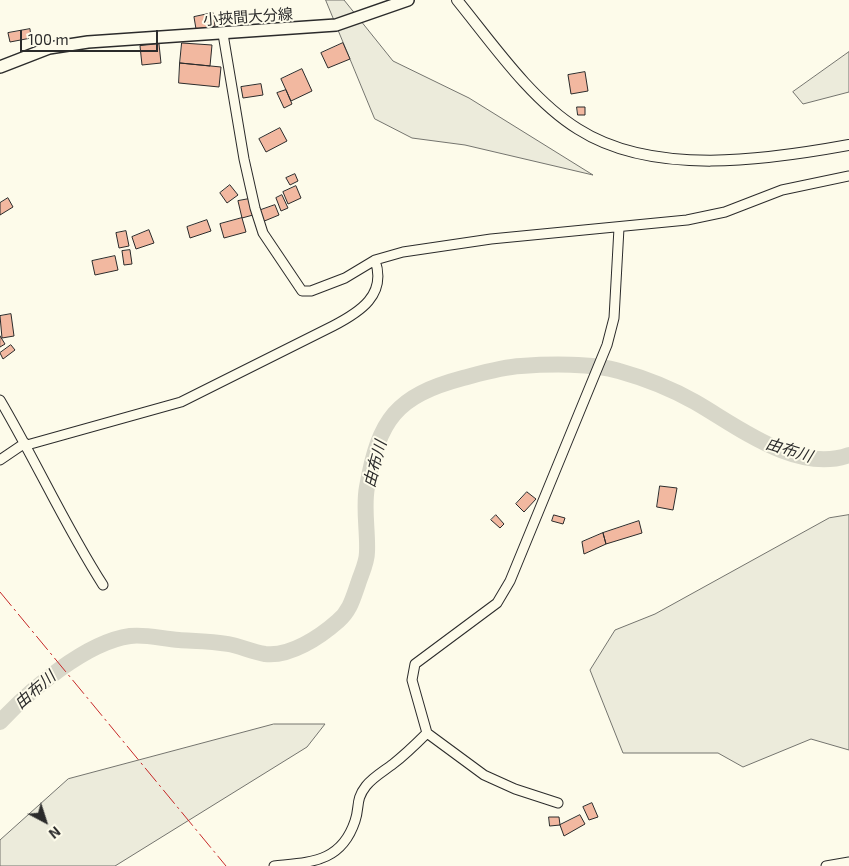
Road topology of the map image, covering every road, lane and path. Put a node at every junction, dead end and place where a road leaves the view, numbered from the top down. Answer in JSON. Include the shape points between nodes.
{"nodes":[{"id":1,"x":408,"y":0,"type":"edge"},
{"id":2,"x":457,"y":0,"type":"edge"},
{"id":3,"x":223,"y":34,"type":"junction"},
{"id":4,"x":0,"y":67,"type":"edge"},
{"id":5,"x":849,"y":145,"type":"edge"},
{"id":6,"x":849,"y":176,"type":"edge"},
{"id":7,"x":619,"y":228,"type":"junction"},
{"id":8,"x":375,"y":260,"type":"junction"},
{"id":9,"x":0,"y":400,"type":"edge"},
{"id":10,"x":26,"y":444,"type":"junction"},
{"id":11,"x":0,"y":460,"type":"edge"},
{"id":12,"x":103,"y":585,"type":"dead end"},
{"id":13,"x":427,"y":732,"type":"junction"},
{"id":14,"x":558,"y":804,"type":"dead end"},
{"id":15,"x":849,"y":862,"type":"edge"},
{"id":16,"x":274,"y":866,"type":"edge"},
{"id":17,"x":826,"y":866,"type":"edge"}],
"edges":[{"from":1,"to":3,"type":"main road","name":"小挾間大分線","via":[[336,25]]},
{"from":2,"to":5,"type":"street","via":[[540,97],[579,130],[613,145],[688,161],[760,159]]},
{"from":3,"to":4,"type":"main road","name":"小挾間大分線","via":[[88,42],[49,48]]},
{"from":3,"to":8,"type":"street","via":[[255,208],[263,233],[292,278],[302,291],[311,291],[345,278]]},
{"from":6,"to":7,"type":"street","via":[[782,190],[725,212]]},
{"from":7,"to":8,"type":"street","via":[[491,239],[403,252]]},
{"from":7,"to":13,"type":"street","via":[[614,318],[607,345],[510,581],[497,603],[415,664],[412,680]]},
{"from":8,"to":10,"type":"street","via":[[376,287],[369,302],[358,313],[341,322],[182,402]]},
{"from":9,"to":10,"type":"street"},
{"from":10,"to":11,"type":"street"},
{"from":10,"to":12,"type":"street","via":[[77,544]]},
{"from":13,"to":14,"type":"street","via":[[484,774]]},
{"from":13,"to":16,"type":"street","via":[[358,796],[355,820],[346,838],[332,854],[319,861]]},
{"from":15,"to":17,"type":"street"}]}
